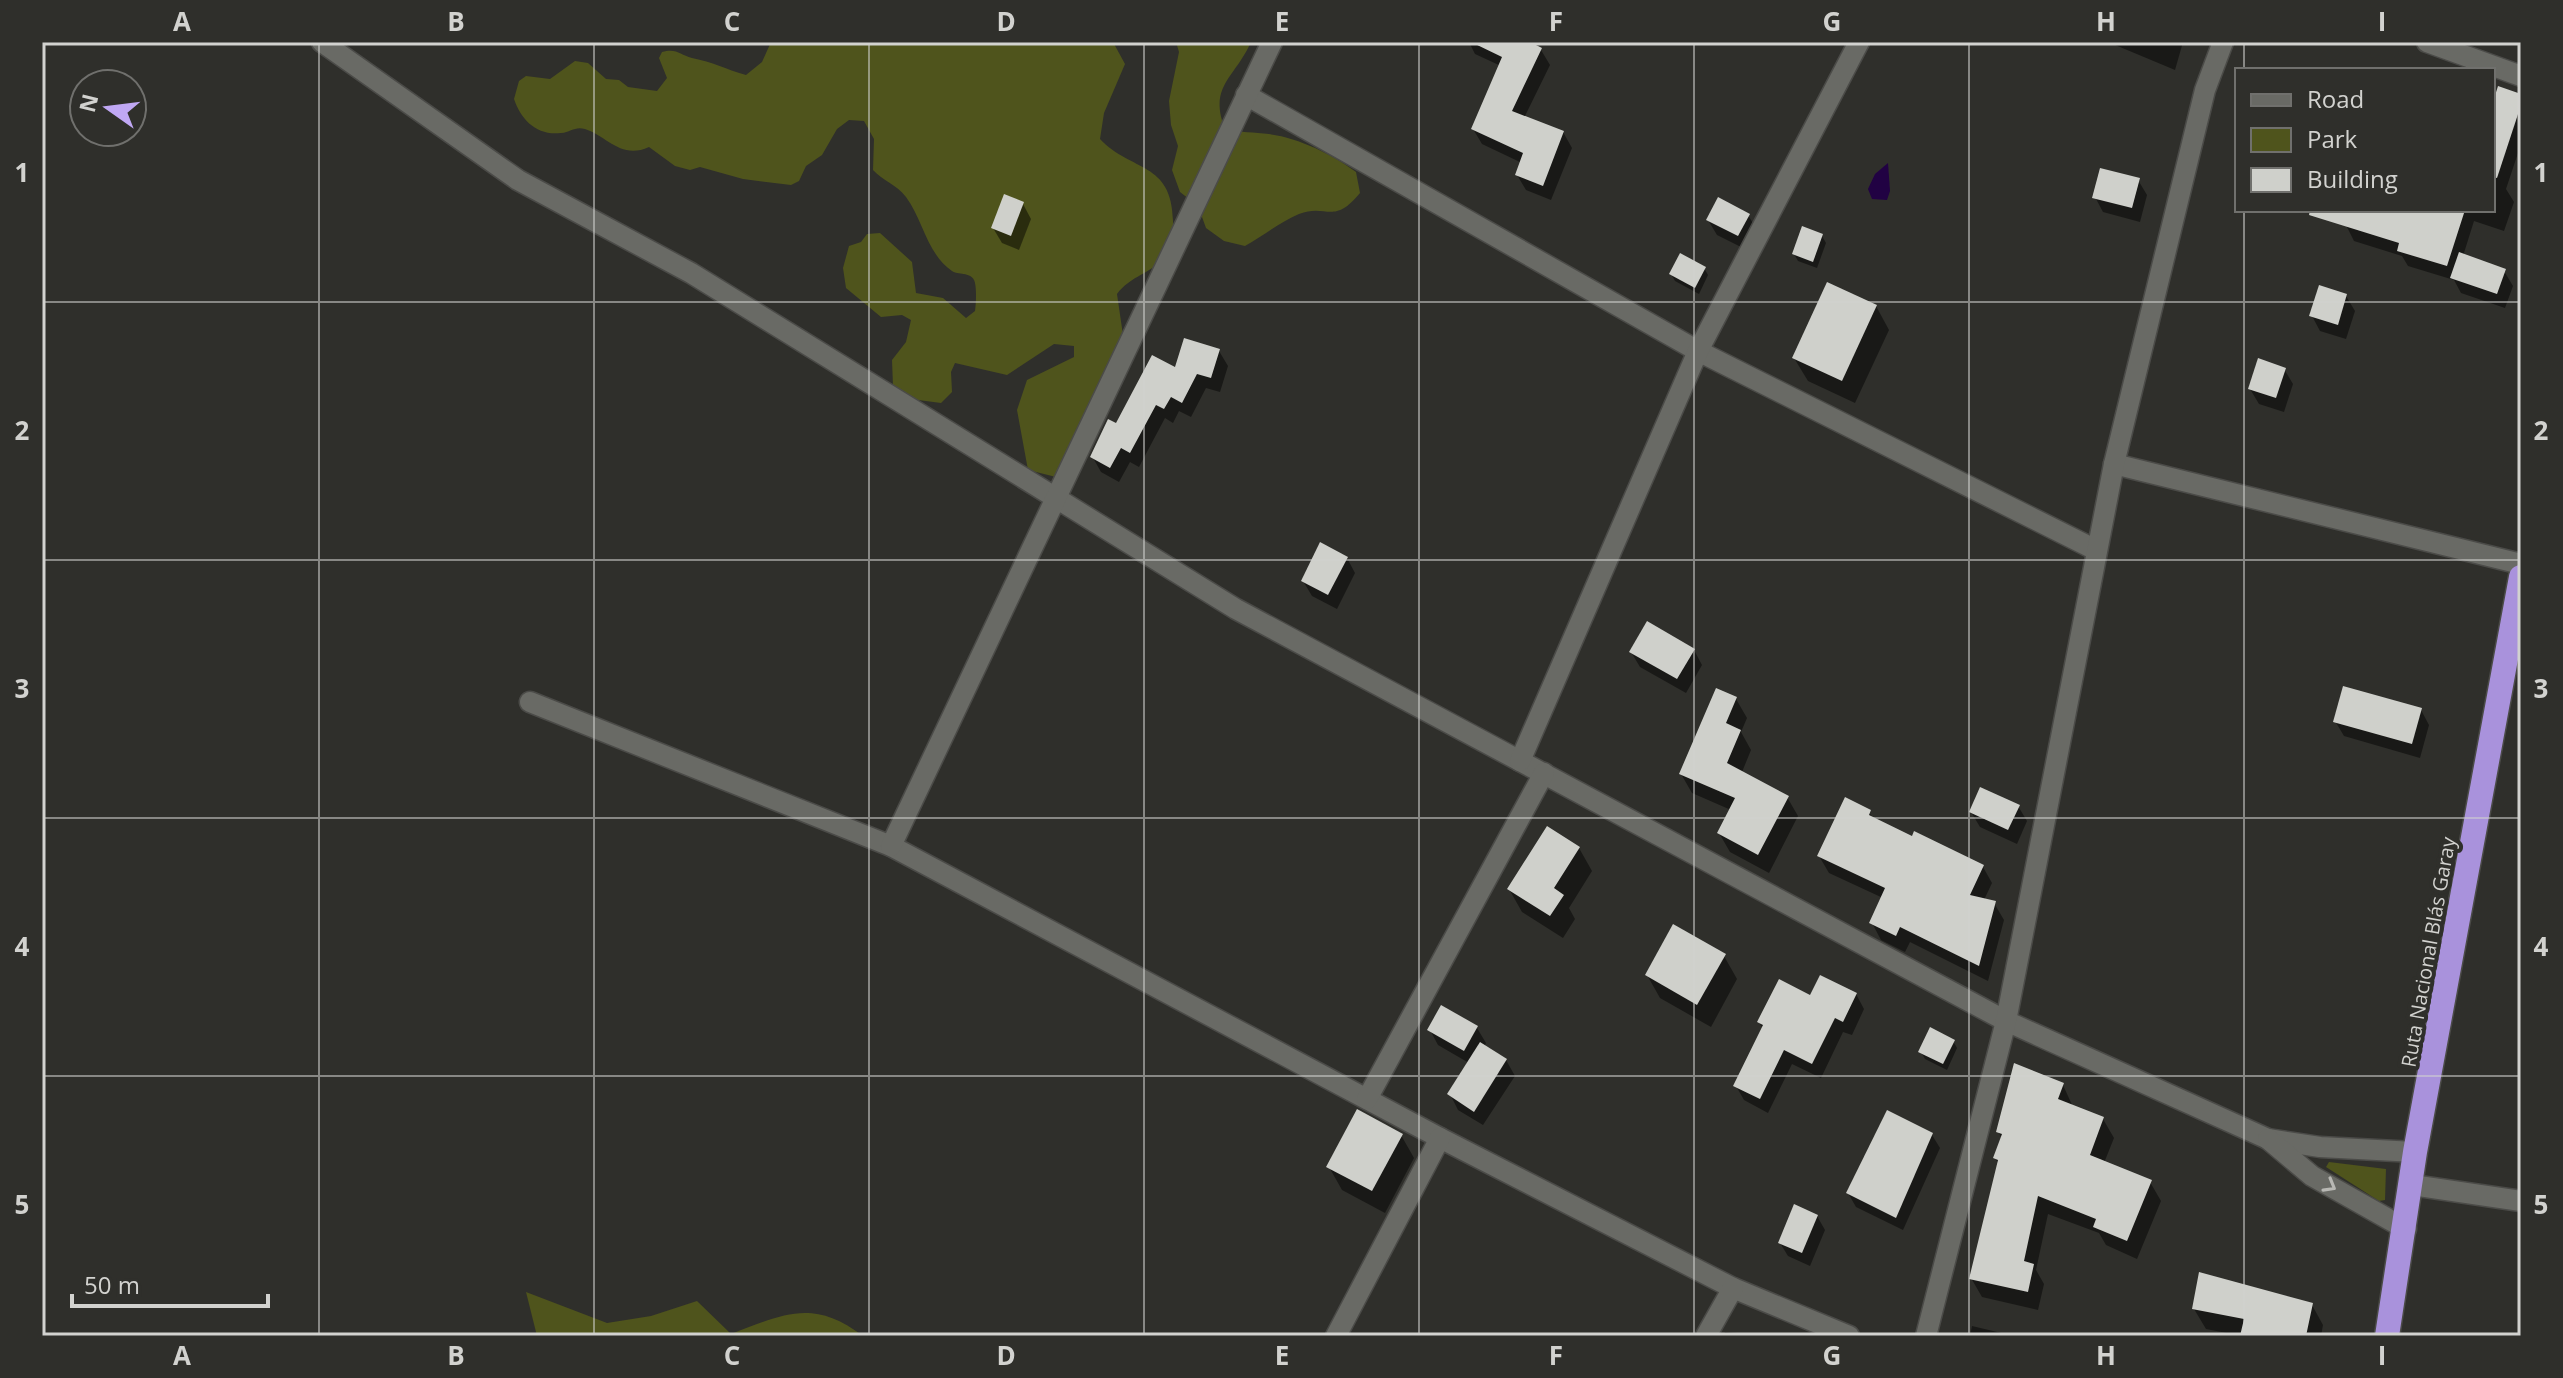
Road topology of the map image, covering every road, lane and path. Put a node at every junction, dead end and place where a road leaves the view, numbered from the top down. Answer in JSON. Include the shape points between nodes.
{"nodes":[{"id":1,"x":322,"y":42,"type":"edge"},
{"id":2,"x":1272,"y":42,"type":"edge"},
{"id":3,"x":1859,"y":42,"type":"edge"},
{"id":4,"x":2223,"y":42,"type":"edge"},
{"id":5,"x":2427,"y":42,"type":"edge"},
{"id":6,"x":2521,"y":76,"type":"edge"},
{"id":7,"x":1246,"y":95,"type":"junction"},
{"id":8,"x":1698,"y":351,"type":"junction"},
{"id":9,"x":2114,"y":464,"type":"junction"},
{"id":10,"x":1053,"y":499,"type":"junction"},
{"id":11,"x":2096,"y":550,"type":"junction"},
{"id":12,"x":2521,"y":564,"type":"edge"},
{"id":13,"x":2521,"y":577,"type":"edge"},
{"id":14,"x":530,"y":702,"type":"dead end"},
{"id":15,"x":1520,"y":761,"type":"junction"},
{"id":16,"x":1544,"y":773,"type":"junction"},
{"id":17,"x":891,"y":846,"type":"junction"},
{"id":18,"x":2006,"y":1021,"type":"junction"},
{"id":19,"x":1367,"y":1099,"type":"junction"},
{"id":20,"x":1440,"y":1138,"type":"junction"},
{"id":21,"x":2268,"y":1139,"type":"junction"},
{"id":22,"x":2415,"y":1152,"type":"junction"},
{"id":23,"x":2412,"y":1185,"type":"junction"},
{"id":24,"x":2521,"y":1201,"type":"edge"},
{"id":25,"x":2406,"y":1229,"type":"junction"},
{"id":26,"x":1733,"y":1288,"type":"junction"},
{"id":27,"x":1336,"y":1336,"type":"edge"},
{"id":28,"x":1706,"y":1336,"type":"edge"},
{"id":29,"x":1849,"y":1336,"type":"edge"},
{"id":30,"x":1926,"y":1336,"type":"edge"},
{"id":31,"x":2387,"y":1336,"type":"edge"}],
"edges":[{"from":1,"to":10,"type":"street","via":[[518,180],[691,273]]},
{"from":2,"to":7,"type":"street"},
{"from":3,"to":8,"type":"street"},
{"from":4,"to":9,"type":"street","via":[[2205,90]]},
{"from":5,"to":6,"type":"street"},
{"from":7,"to":8,"type":"street"},
{"from":7,"to":10,"type":"street"},
{"from":8,"to":11,"type":"street"},
{"from":8,"to":15,"type":"street"},
{"from":9,"to":11,"type":"street"},
{"from":9,"to":12,"type":"street"},
{"from":10,"to":15,"type":"street","via":[[1236,609]]},
{"from":10,"to":17,"type":"street"},
{"from":11,"to":18,"type":"street"},
{"from":13,"to":22,"type":"highway","name":"Ruta Nacional Blás Garay"},
{"from":14,"to":17,"type":"street"},
{"from":15,"to":16,"type":"street"},
{"from":16,"to":18,"type":"street"},
{"from":16,"to":19,"type":"street"},
{"from":17,"to":19,"type":"street"},
{"from":18,"to":21,"type":"street"},
{"from":18,"to":30,"type":"street"},
{"from":19,"to":20,"type":"street"},
{"from":20,"to":26,"type":"street"},
{"from":20,"to":27,"type":"street"},
{"from":21,"to":22,"type":"street"},
{"from":21,"to":25,"type":"street","one_way":true,"via":[[2312,1176]]},
{"from":22,"to":23,"type":"highway","name":"Ruta Nacional Blás Garay"},
{"from":23,"to":24,"type":"street"},
{"from":23,"to":25,"type":"highway","name":"Ruta Nacional Blás Garay"},
{"from":25,"to":31,"type":"highway","name":"Ruta Nacional Blás Garay"},
{"from":26,"to":28,"type":"street"},
{"from":26,"to":29,"type":"street"}]}
